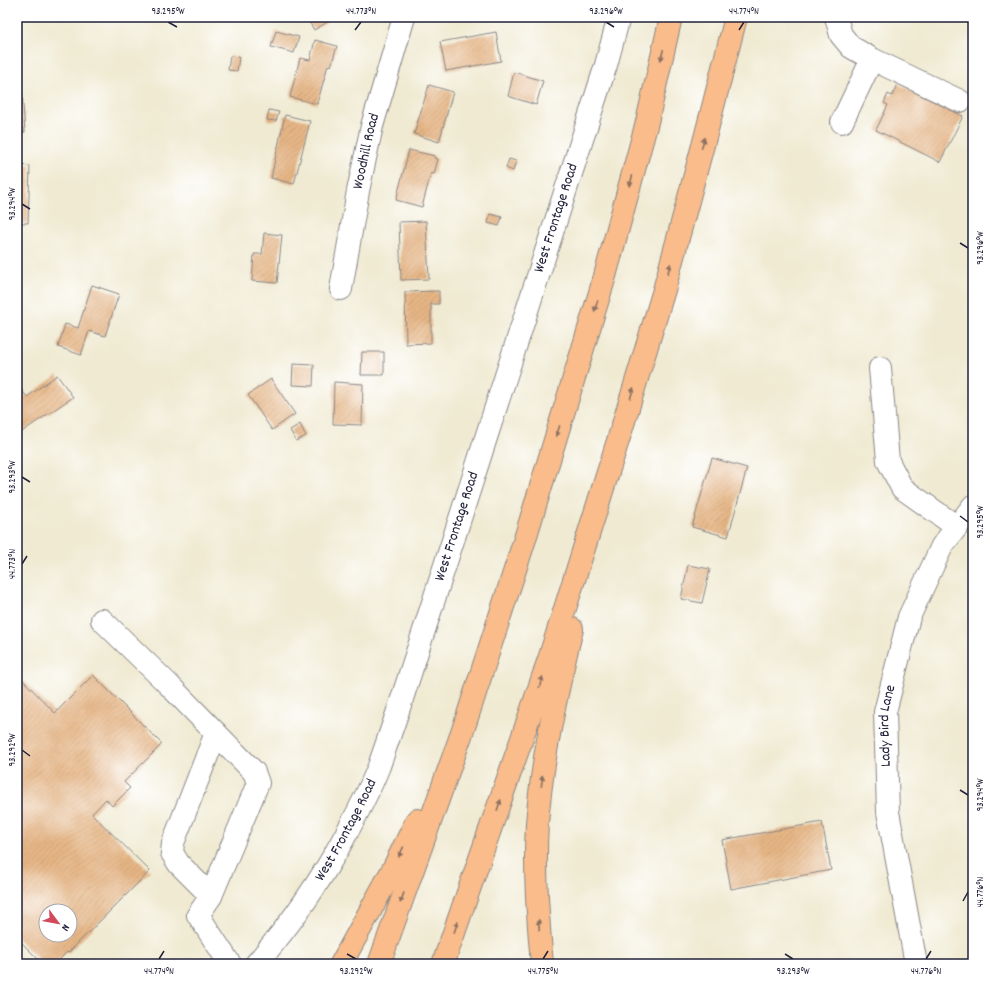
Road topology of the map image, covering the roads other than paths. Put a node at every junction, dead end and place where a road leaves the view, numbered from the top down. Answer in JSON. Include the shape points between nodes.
{"nodes":[{"id":1,"x":404,"y":17,"type":"edge"},
{"id":2,"x":618,"y":17,"type":"edge"},
{"id":3,"x":671,"y":17,"type":"edge"},
{"id":4,"x":736,"y":17,"type":"edge"},
{"id":5,"x":836,"y":17,"type":"edge"},
{"id":6,"x":872,"y":59,"type":"junction"},
{"id":7,"x":960,"y":101,"type":"dead end"},
{"id":8,"x":842,"y":122,"type":"dead end"},
{"id":9,"x":342,"y":289,"type":"dead end"},
{"id":10,"x":880,"y":368,"type":"dead end"},
{"id":11,"x":621,"y":431,"type":"junction"},
{"id":12,"x":973,"y":506,"type":"edge"},
{"id":13,"x":957,"y":527,"type":"junction"},
{"id":14,"x":102,"y":620,"type":"dead end"},
{"id":15,"x":463,"y":730,"type":"junction"},
{"id":16,"x":216,"y":733,"type":"junction"},
{"id":17,"x":211,"y":896,"type":"junction"},
{"id":18,"x":230,"y":964,"type":"edge"},
{"id":19,"x":256,"y":964,"type":"edge"},
{"id":20,"x":341,"y":964,"type":"edge"},
{"id":21,"x":379,"y":964,"type":"edge"},
{"id":22,"x":443,"y":964,"type":"edge"},
{"id":23,"x":542,"y":964,"type":"edge"},
{"id":24,"x":916,"y":964,"type":"edge"}],
"edges":[{"from":1,"to":9,"type":"street","name":"Woodhill Road","via":[[372,126],[358,191]]},
{"from":2,"to":19,"type":"street","name":"West Frontage Road","via":[[606,65],[378,767],[331,863],[297,914]]},
{"from":3,"to":15,"type":"highway","one_way":true,"via":[[647,122],[605,276],[524,542]]},
{"from":11,"to":4,"type":"highway","one_way":true,"via":[[664,290]]},
{"from":5,"to":6,"type":"street","via":[[841,35],[850,47]]},
{"from":6,"to":7,"type":"street"},
{"from":6,"to":8,"type":"street"},
{"from":10,"to":13,"type":"street","via":[[888,461],[902,488]]},
{"from":22,"to":11,"type":"highway","one_way":true,"via":[[528,722]]},
{"from":23,"to":11,"type":"highway","one_way":true,"via":[[536,873],[537,825],[542,779],[565,657]]},
{"from":12,"to":13,"type":"street","name":"Lady Bird Lane"},
{"from":13,"to":24,"type":"street","name":"Lady Bird Lane","via":[[942,546],[909,617],[885,712],[888,812]]},
{"from":14,"to":16,"type":"street"},
{"from":15,"to":20,"type":"highway","one_way":true,"via":[[393,869]]},
{"from":15,"to":21,"type":"highway","one_way":true},
{"from":16,"to":17,"type":"street","via":[[173,843],[172,853],[179,864]]},
{"from":16,"to":17,"type":"street","via":[[254,772],[258,783]]},
{"from":17,"to":18,"type":"street","via":[[198,915]]}]}
